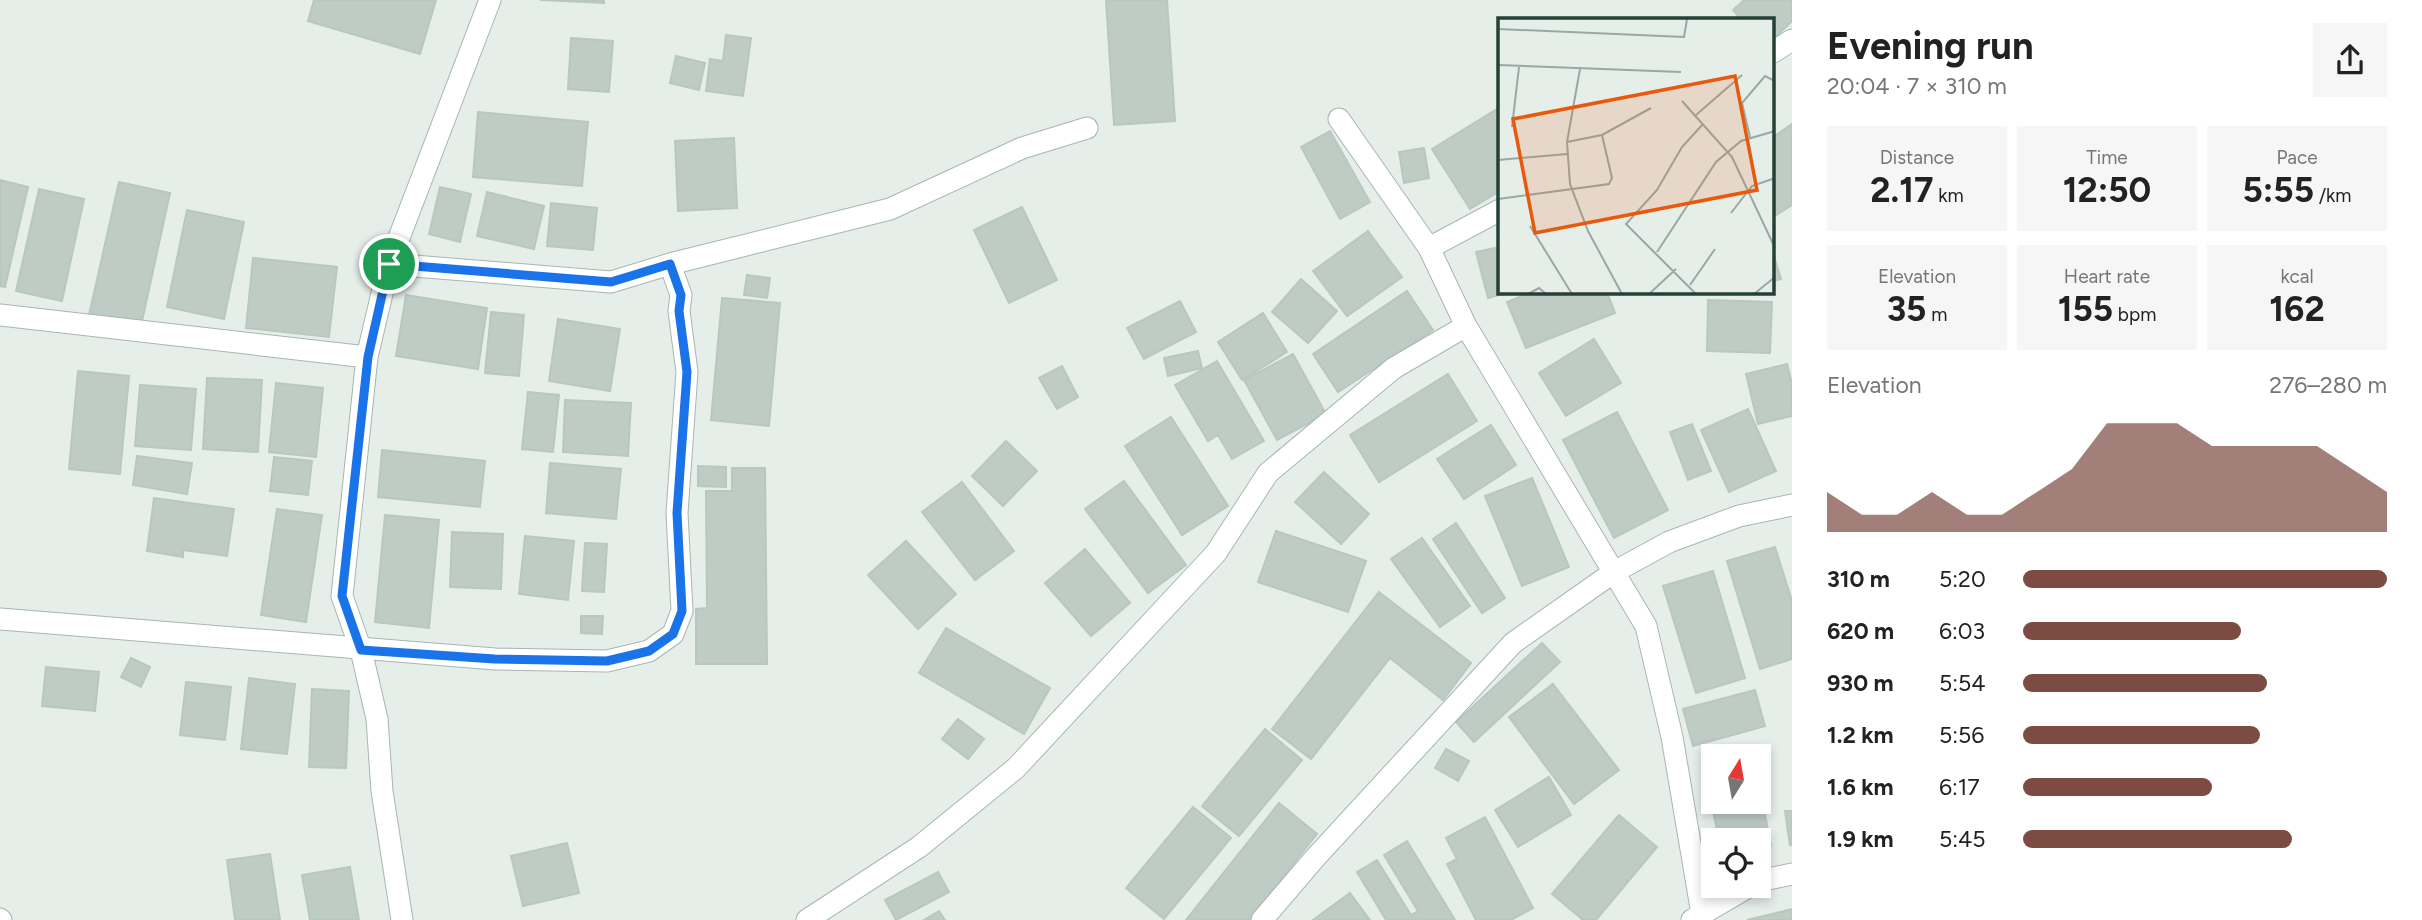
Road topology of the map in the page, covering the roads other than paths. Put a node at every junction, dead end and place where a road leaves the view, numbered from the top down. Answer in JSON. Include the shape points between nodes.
{"nodes":[{"id":1,"x":490,"y":0,"type":"edge"},
{"id":2,"x":1792,"y":40,"type":"edge"},
{"id":3,"x":1774,"y":51,"type":"edge"},
{"id":4,"x":1339,"y":119,"type":"dead end"},
{"id":5,"x":1087,"y":128,"type":"dead end"},
{"id":6,"x":1498,"y":211,"type":"edge"},
{"id":7,"x":1429,"y":248,"type":"junction"},
{"id":8,"x":389,"y":264,"type":"junction"},
{"id":9,"x":670,"y":264,"type":"junction"},
{"id":10,"x":0,"y":315,"type":"edge"},
{"id":11,"x":1466,"y":326,"type":"junction"},
{"id":12,"x":368,"y":357,"type":"junction"},
{"id":13,"x":1792,"y":505,"type":"edge"},
{"id":14,"x":1615,"y":572,"type":"junction"},
{"id":15,"x":0,"y":619,"type":"edge"},
{"id":16,"x":361,"y":650,"type":"junction"},
{"id":17,"x":1792,"y":874,"type":"edge"},
{"id":18,"x":1771,"y":878,"type":"edge"},
{"id":19,"x":1730,"y":898,"type":"edge"},
{"id":20,"x":1699,"y":917,"type":"edge"},
{"id":21,"x":402,"y":920,"type":"edge"},
{"id":22,"x":807,"y":920,"type":"edge"},
{"id":23,"x":1262,"y":920,"type":"edge"}],
"edges":[{"from":1,"to":8,"type":"street"},
{"from":2,"to":3,"type":"street"},
{"from":4,"to":7,"type":"street"},
{"from":5,"to":9,"type":"street","via":[[1022,148],[891,209]]},
{"from":6,"to":7,"type":"street"},
{"from":7,"to":11,"type":"street"},
{"from":8,"to":9,"type":"street","via":[[611,282]]},
{"from":8,"to":12,"type":"street"},
{"from":9,"to":16,"type":"street","via":[[681,295],[687,372],[677,513],[682,611],[673,634],[649,651],[607,661]]},
{"from":10,"to":12,"type":"street"},
{"from":11,"to":14,"type":"street"},
{"from":11,"to":22,"type":"street","via":[[1394,368],[1268,473],[1216,553],[1016,768],[919,847]]},
{"from":12,"to":16,"type":"street","via":[[342,596]]},
{"from":13,"to":14,"type":"street","via":[[1740,516],[1669,542]]},
{"from":14,"to":20,"type":"street","via":[[1646,626],[1672,737]]},
{"from":14,"to":23,"type":"street","via":[[1513,643]]},
{"from":15,"to":16,"type":"street"},
{"from":16,"to":21,"type":"street","via":[[377,719],[382,791]]},
{"from":17,"to":18,"type":"street"},
{"from":19,"to":20,"type":"street"}]}
